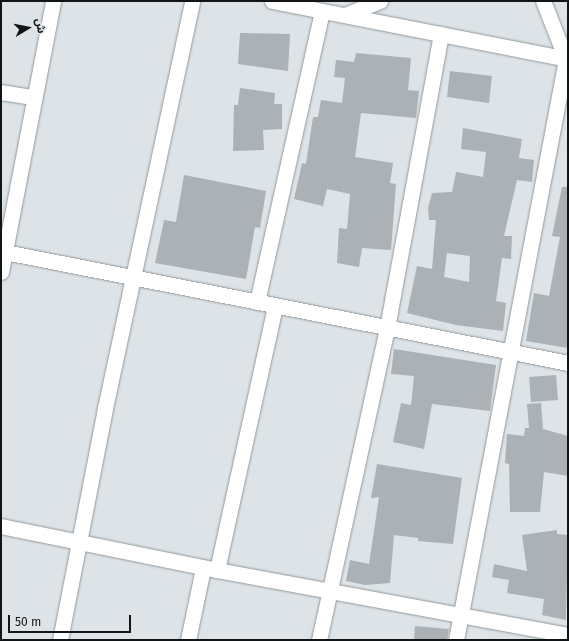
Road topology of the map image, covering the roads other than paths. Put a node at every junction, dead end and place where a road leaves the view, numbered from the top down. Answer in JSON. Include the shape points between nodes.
{"nodes":[{"id":1,"x":53,"y":1,"type":"edge"},
{"id":2,"x":192,"y":1,"type":"edge"},
{"id":3,"x":272,"y":1,"type":"edge"},
{"id":4,"x":380,"y":1,"type":"edge"},
{"id":5,"x":543,"y":1,"type":"edge"},
{"id":6,"x":347,"y":8,"type":"edge"},
{"id":7,"x":322,"y":11,"type":"junction"},
{"id":8,"x":441,"y":34,"type":"junction"},
{"id":9,"x":567,"y":59,"type":"edge"},
{"id":10,"x":1,"y":92,"type":"edge"},
{"id":11,"x":34,"y":97,"type":"junction"},
{"id":12,"x":5,"y":252,"type":"junction"},
{"id":13,"x":1,"y":272,"type":"edge"},
{"id":14,"x":133,"y":277,"type":"junction"},
{"id":15,"x":257,"y":302,"type":"junction"},
{"id":16,"x":275,"y":307,"type":"junction"},
{"id":17,"x":387,"y":328,"type":"junction"},
{"id":18,"x":512,"y":351,"type":"junction"},
{"id":19,"x":568,"y":362,"type":"edge"},
{"id":20,"x":1,"y":526,"type":"edge"},
{"id":21,"x":81,"y":544,"type":"junction"},
{"id":22,"x":210,"y":569,"type":"junction"},
{"id":23,"x":328,"y":590,"type":"junction"},
{"id":24,"x":461,"y":615,"type":"junction"},
{"id":25,"x":568,"y":635,"type":"edge"},
{"id":26,"x":60,"y":640,"type":"edge"},
{"id":27,"x":188,"y":640,"type":"edge"},
{"id":28,"x":319,"y":640,"type":"edge"},
{"id":29,"x":456,"y":640,"type":"edge"}],
"edges":[{"from":1,"to":11,"type":"street"},
{"from":2,"to":14,"type":"street"},
{"from":3,"to":7,"type":"street"},
{"from":4,"to":6,"type":"street"},
{"from":5,"to":9,"type":"street"},
{"from":6,"to":7,"type":"street"},
{"from":6,"to":8,"type":"street"},
{"from":7,"to":15,"type":"street"},
{"from":8,"to":9,"type":"street"},
{"from":8,"to":17,"type":"street"},
{"from":9,"to":18,"type":"street"},
{"from":10,"to":11,"type":"street"},
{"from":11,"to":12,"type":"street"},
{"from":12,"to":13,"type":"street"},
{"from":12,"to":14,"type":"street"},
{"from":14,"to":15,"type":"street"},
{"from":14,"to":21,"type":"street"},
{"from":15,"to":16,"type":"street"},
{"from":16,"to":17,"type":"street"},
{"from":16,"to":22,"type":"street"},
{"from":17,"to":18,"type":"street"},
{"from":17,"to":23,"type":"street"},
{"from":18,"to":19,"type":"street"},
{"from":18,"to":24,"type":"street"},
{"from":20,"to":21,"type":"street"},
{"from":21,"to":22,"type":"street"},
{"from":21,"to":26,"type":"street"},
{"from":22,"to":23,"type":"street"},
{"from":22,"to":27,"type":"street"},
{"from":23,"to":24,"type":"street"},
{"from":23,"to":28,"type":"street"},
{"from":24,"to":25,"type":"street"},
{"from":24,"to":29,"type":"street"}]}
